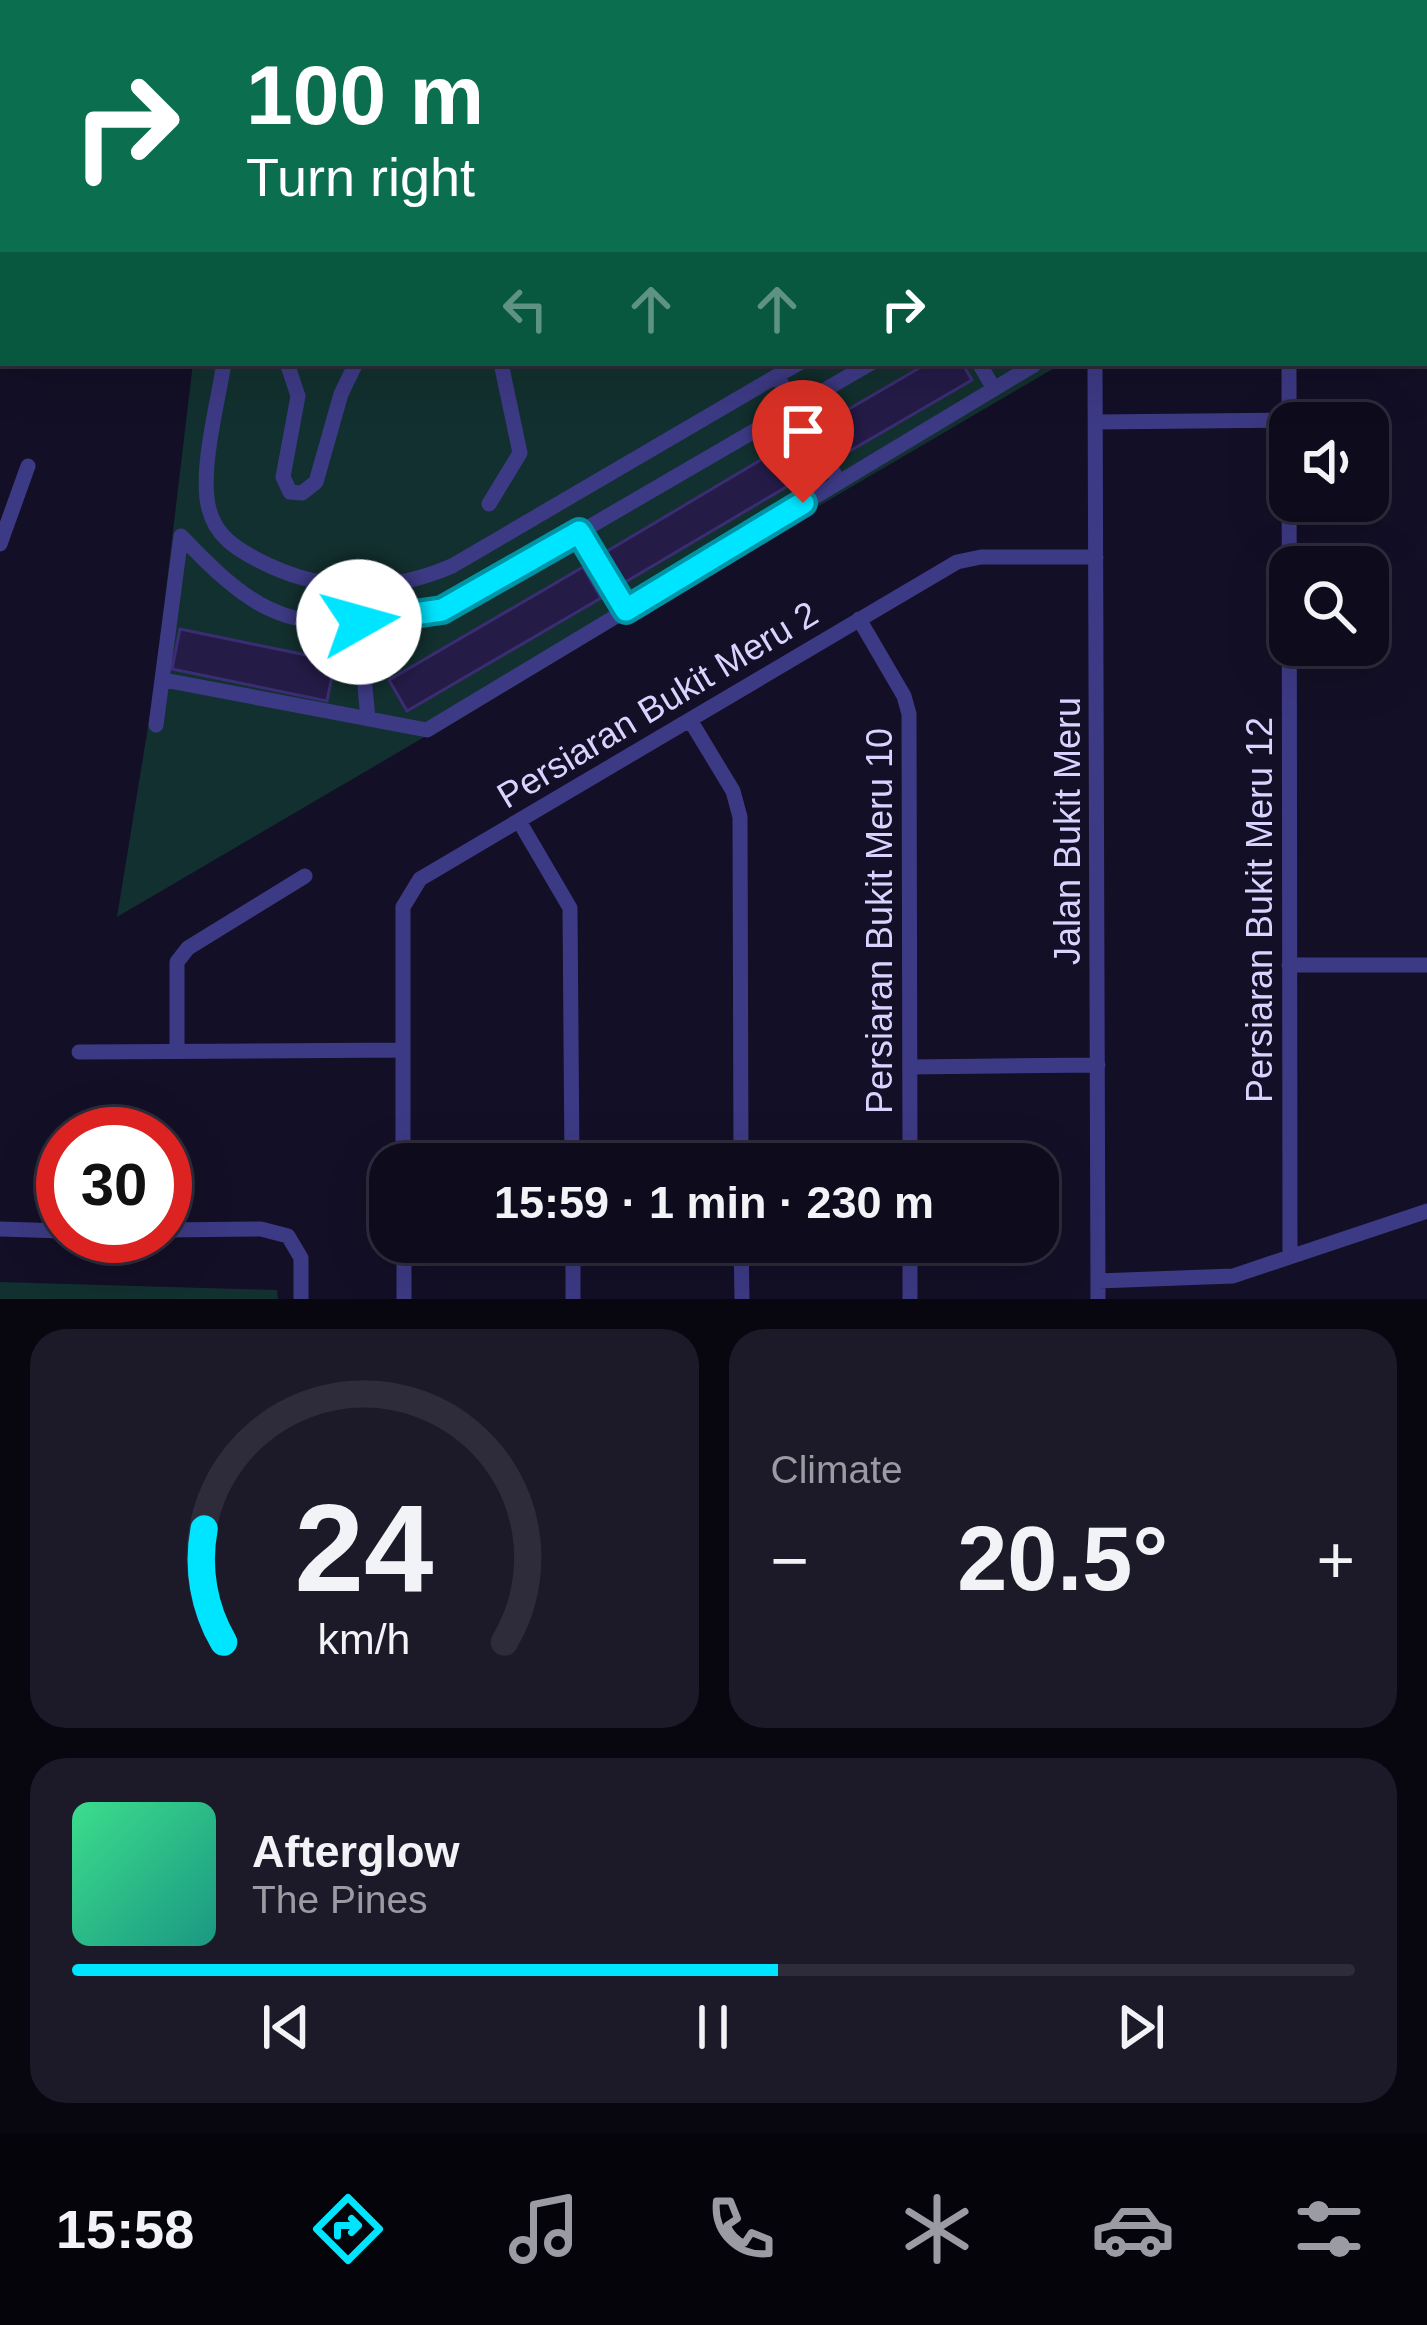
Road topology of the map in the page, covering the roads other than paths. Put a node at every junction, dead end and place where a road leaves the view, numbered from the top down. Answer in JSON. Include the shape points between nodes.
{"nodes":[{"id":1,"x":224,"y":366,"type":"edge"},
{"id":2,"x":288,"y":366,"type":"edge"},
{"id":3,"x":355,"y":366,"type":"edge"},
{"id":4,"x":502,"y":366,"type":"edge"},
{"id":5,"x":794,"y":366,"type":"edge"},
{"id":6,"x":866,"y":366,"type":"edge"},
{"id":7,"x":981,"y":366,"type":"edge"},
{"id":8,"x":1031,"y":366,"type":"edge"},
{"id":9,"x":1095,"y":366,"type":"edge"},
{"id":10,"x":1289,"y":366,"type":"edge"},
{"id":11,"x":777,"y":376,"type":"junction"},
{"id":12,"x":994,"y":388,"type":"junction"},
{"id":13,"x":1289,"y":402,"type":"edge"},
{"id":14,"x":794,"y":406,"type":"junction"},
{"id":15,"x":1269,"y":419,"type":"edge"},
{"id":16,"x":1096,"y":422,"type":"junction"},
{"id":17,"x":28,"y":466,"type":"dead end"},
{"id":18,"x":838,"y":482,"type":"junction"},
{"id":19,"x":489,"y":504,"type":"dead end"},
{"id":20,"x":1289,"y":522,"type":"edge"},
{"id":21,"x":579,"y":532,"type":"junction"},
{"id":22,"x":0,"y":544,"type":"edge"},
{"id":23,"x":1096,"y":556,"type":"junction"},
{"id":24,"x":357,"y":587,"type":"junction"},
{"id":25,"x":626,"y":610,"type":"junction"},
{"id":26,"x":859,"y":620,"type":"junction"},
{"id":27,"x":359,"y":622,"type":"junction"},
{"id":28,"x":164,"y":680,"type":"junction"},
{"id":29,"x":368,"y":719,"type":"junction"},
{"id":30,"x":690,"y":720,"type":"junction"},
{"id":31,"x":156,"y":725,"type":"dead end"},
{"id":32,"x":519,"y":821,"type":"junction"},
{"id":33,"x":305,"y":876,"type":"dead end"},
{"id":34,"x":1289,"y":965,"type":"junction"},
{"id":35,"x":1427,"y":965,"type":"edge"},
{"id":36,"x":403,"y":1050,"type":"junction"},
{"id":37,"x":177,"y":1051,"type":"junction"},
{"id":38,"x":79,"y":1052,"type":"dead end"},
{"id":39,"x":1098,"y":1065,"type":"junction"},
{"id":40,"x":910,"y":1067,"type":"junction"},
{"id":41,"x":403,"y":1143,"type":"edge"},
{"id":42,"x":572,"y":1143,"type":"edge"},
{"id":43,"x":741,"y":1143,"type":"edge"},
{"id":44,"x":910,"y":1143,"type":"edge"},
{"id":45,"x":1427,"y":1211,"type":"edge"},
{"id":46,"x":0,"y":1229,"type":"edge"},
{"id":47,"x":36,"y":1230,"type":"edge"},
{"id":48,"x":192,"y":1230,"type":"edge"},
{"id":49,"x":1290,"y":1257,"type":"junction"},
{"id":50,"x":404,"y":1263,"type":"edge"},
{"id":51,"x":573,"y":1263,"type":"edge"},
{"id":52,"x":741,"y":1263,"type":"edge"},
{"id":53,"x":910,"y":1263,"type":"edge"},
{"id":54,"x":1098,"y":1281,"type":"junction"},
{"id":55,"x":302,"y":1299,"type":"edge"},
{"id":56,"x":404,"y":1299,"type":"edge"},
{"id":57,"x":573,"y":1299,"type":"edge"},
{"id":58,"x":742,"y":1299,"type":"edge"},
{"id":59,"x":910,"y":1299,"type":"edge"},
{"id":60,"x":1098,"y":1299,"type":"edge"}],
"edges":[{"from":1,"to":24,"type":"street","via":[[207,496],[218,530],[278,571]]},
{"from":2,"to":3,"type":"street","via":[[298,396],[283,478],[290,492],[302,493],[316,482]]},
{"from":4,"to":19,"type":"street","via":[[520,452]]},
{"from":5,"to":11,"type":"street"},
{"from":6,"to":14,"type":"street"},
{"from":7,"to":12,"type":"street"},
{"from":8,"to":12,"type":"street"},
{"from":9,"to":16,"type":"street","name":"Jalan Bukit Meru"},
{"from":10,"to":13,"type":"street","name":"Persiaran Bukit Meru 12"},
{"from":11,"to":14,"type":"street"},
{"from":11,"to":24,"type":"street","via":[[452,566]]},
{"from":12,"to":18,"type":"street"},
{"from":14,"to":18,"type":"street"},
{"from":14,"to":21,"type":"street"},
{"from":15,"to":16,"type":"street"},
{"from":16,"to":23,"type":"street","name":"Jalan Bukit Meru"},
{"from":17,"to":22,"type":"street"},
{"from":18,"to":25,"type":"street"},
{"from":20,"to":34,"type":"street","name":"Persiaran Bukit Meru 12"},
{"from":21,"to":25,"type":"street"},
{"from":21,"to":27,"type":"street","via":[[442,610]]},
{"from":23,"to":26,"type":"street","name":"Persiaran Bukit Meru 2","via":[[965,558]]},
{"from":23,"to":39,"type":"street","name":"Jalan Bukit Meru"},
{"from":24,"to":27,"type":"street"},
{"from":25,"to":29,"type":"street","via":[[427,730]]},
{"from":26,"to":30,"type":"street","name":"Persiaran Bukit Meru 2"},
{"from":26,"to":40,"type":"street","name":"Persiaran Bukit Meru 10","via":[[909,714]]},
{"from":27,"to":28,"type":"street","via":[[303,623],[255,604],[181,536]]},
{"from":27,"to":29,"type":"street"},
{"from":28,"to":29,"type":"street"},
{"from":28,"to":31,"type":"street"},
{"from":30,"to":32,"type":"street","name":"Persiaran Bukit Meru 2"},
{"from":30,"to":43,"type":"street","via":[[740,817]]},
{"from":32,"to":36,"type":"street","name":"Persiaran Bukit Meru 2","via":[[420,879],[406,896]]},
{"from":32,"to":42,"type":"street","via":[[570,908]]},
{"from":33,"to":37,"type":"street","via":[[177,962]]},
{"from":34,"to":35,"type":"street"},
{"from":34,"to":49,"type":"street","name":"Persiaran Bukit Meru 12"},
{"from":36,"to":37,"type":"street"},
{"from":36,"to":41,"type":"street","name":"Persiaran Bukit Meru 2"},
{"from":37,"to":38,"type":"street"},
{"from":39,"to":40,"type":"street"},
{"from":39,"to":54,"type":"street","name":"Jalan Bukit Meru"},
{"from":40,"to":44,"type":"street","name":"Persiaran Bukit Meru 10"},
{"from":45,"to":49,"type":"street"},
{"from":46,"to":47,"type":"street"},
{"from":48,"to":55,"type":"street","via":[[288,1236],[301,1258]]},
{"from":49,"to":54,"type":"street","via":[[1220,1278]]},
{"from":50,"to":56,"type":"street"},
{"from":51,"to":57,"type":"street"},
{"from":52,"to":58,"type":"street"},
{"from":53,"to":59,"type":"street"},
{"from":54,"to":60,"type":"street","name":"Jalan Bukit Meru"}]}
